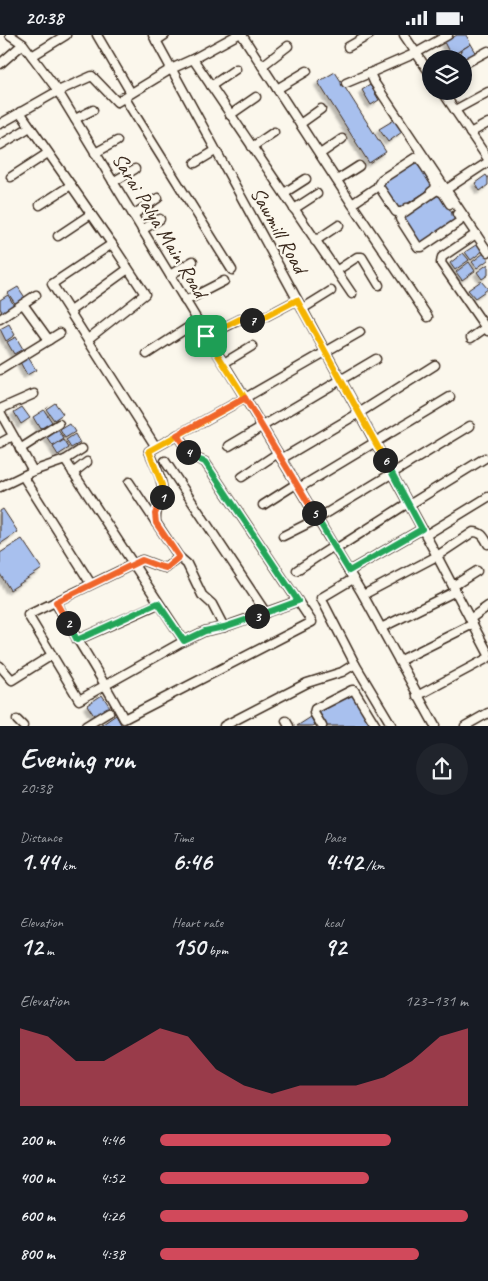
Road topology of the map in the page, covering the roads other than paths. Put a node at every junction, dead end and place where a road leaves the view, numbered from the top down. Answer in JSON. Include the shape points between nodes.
{"nodes":[{"id":1,"x":10,"y":35,"type":"edge"},
{"id":2,"x":66,"y":35,"type":"edge"},
{"id":3,"x":97,"y":35,"type":"edge"},
{"id":4,"x":165,"y":35,"type":"edge"},
{"id":5,"x":237,"y":35,"type":"edge"},
{"id":6,"x":242,"y":35,"type":"edge"},
{"id":7,"x":370,"y":35,"type":"edge"},
{"id":8,"x":404,"y":35,"type":"edge"},
{"id":9,"x":448,"y":35,"type":"edge"},
{"id":10,"x":154,"y":38,"type":"edge"},
{"id":11,"x":23,"y":43,"type":"junction"},
{"id":12,"x":288,"y":46,"type":"dead end"},
{"id":13,"x":348,"y":47,"type":"dead end"},
{"id":14,"x":488,"y":51,"type":"edge"},
{"id":15,"x":416,"y":53,"type":"junction"},
{"id":16,"x":32,"y":56,"type":"junction"},
{"id":17,"x":193,"y":59,"type":"junction"},
{"id":18,"x":472,"y":60,"type":"edge"},
{"id":19,"x":422,"y":62,"type":"edge"},
{"id":20,"x":0,"y":64,"type":"edge"},
{"id":21,"x":262,"y":66,"type":"junction"},
{"id":22,"x":172,"y":69,"type":"junction"},
{"id":23,"x":236,"y":69,"type":"dead end"},
{"id":24,"x":307,"y":71,"type":"dead end"},
{"id":25,"x":370,"y":73,"type":"junction"},
{"id":26,"x":346,"y":83,"type":"dead end"},
{"id":27,"x":211,"y":85,"type":"junction"},
{"id":28,"x":277,"y":89,"type":"junction"},
{"id":29,"x":58,"y":91,"type":"junction"},
{"id":30,"x":488,"y":92,"type":"edge"},
{"id":31,"x":128,"y":95,"type":"junction"},
{"id":32,"x":256,"y":97,"type":"dead end"},
{"id":33,"x":448,"y":100,"type":"edge"},
{"id":34,"x":321,"y":109,"type":"dead end"},
{"id":35,"x":93,"y":110,"type":"dead end"},
{"id":36,"x":455,"y":110,"type":"junction"},
{"id":37,"x":20,"y":112,"type":"junction"},
{"id":38,"x":230,"y":115,"type":"junction"},
{"id":39,"x":75,"y":119,"type":"junction"},
{"id":40,"x":488,"y":123,"type":"edge"},
{"id":41,"x":0,"y":124,"type":"edge"},
{"id":42,"x":300,"y":124,"type":"junction"},
{"id":43,"x":30,"y":127,"type":"junction"},
{"id":44,"x":274,"y":132,"type":"dead end"},
{"id":45,"x":470,"y":133,"type":"junction"},
{"id":46,"x":342,"y":139,"type":"dead end"},
{"id":47,"x":117,"y":141,"type":"dead end"},
{"id":48,"x":0,"y":145,"type":"edge"},
{"id":49,"x":252,"y":147,"type":"junction"},
{"id":50,"x":215,"y":151,"type":"junction"},
{"id":51,"x":48,"y":153,"type":"junction"},
{"id":52,"x":95,"y":153,"type":"junction"},
{"id":53,"x":320,"y":155,"type":"junction"},
{"id":54,"x":488,"y":161,"type":"edge"},
{"id":55,"x":195,"y":163,"type":"dead end"},
{"id":56,"x":426,"y":163,"type":"junction"},
{"id":57,"x":359,"y":166,"type":"dead end"},
{"id":58,"x":135,"y":169,"type":"dead end"},
{"id":59,"x":11,"y":177,"type":"dead end"},
{"id":60,"x":306,"y":179,"type":"dead end"},
{"id":61,"x":336,"y":180,"type":"junction"},
{"id":62,"x":113,"y":182,"type":"junction"},
{"id":63,"x":71,"y":185,"type":"junction"},
{"id":64,"x":374,"y":189,"type":"dead end"},
{"id":65,"x":447,"y":189,"type":"junction"},
{"id":66,"x":284,"y":193,"type":"junction"},
{"id":67,"x":317,"y":194,"type":"dead end"},
{"id":68,"x":158,"y":198,"type":"dead end"},
{"id":69,"x":352,"y":204,"type":"junction"},
{"id":70,"x":40,"y":205,"type":"dead end"},
{"id":71,"x":294,"y":209,"type":"junction"},
{"id":72,"x":459,"y":212,"type":"junction"},
{"id":73,"x":91,"y":214,"type":"junction"},
{"id":74,"x":133,"y":215,"type":"junction"},
{"id":75,"x":160,"y":219,"type":"dead end"},
{"id":76,"x":339,"y":225,"type":"dead end"},
{"id":77,"x":142,"y":230,"type":"junction"},
{"id":78,"x":476,"y":234,"type":"junction"},
{"id":79,"x":58,"y":236,"type":"dead end"},
{"id":80,"x":316,"y":241,"type":"junction"},
{"id":81,"x":112,"y":244,"type":"junction"},
{"id":82,"x":488,"y":252,"type":"edge"},
{"id":83,"x":193,"y":261,"type":"dead end"},
{"id":84,"x":128,"y":269,"type":"junction"},
{"id":85,"x":232,"y":270,"type":"dead end"},
{"id":86,"x":336,"y":271,"type":"junction"},
{"id":87,"x":170,"y":275,"type":"junction"},
{"id":88,"x":224,"y":281,"type":"dead end"},
{"id":89,"x":379,"y":285,"type":"dead end"},
{"id":90,"x":331,"y":291,"type":"dead end"},
{"id":91,"x":352,"y":294,"type":"dead end"},
{"id":92,"x":36,"y":295,"type":"dead end"},
{"id":93,"x":297,"y":300,"type":"junction"},
{"id":94,"x":185,"y":301,"type":"junction"},
{"id":95,"x":23,"y":304,"type":"junction"},
{"id":96,"x":302,"y":309,"type":"junction"},
{"id":97,"x":70,"y":311,"type":"junction"},
{"id":98,"x":428,"y":317,"type":"dead end"},
{"id":99,"x":0,"y":319,"type":"edge"},
{"id":100,"x":198,"y":321,"type":"junction"},
{"id":101,"x":487,"y":328,"type":"edge"},
{"id":102,"x":360,"y":332,"type":"dead end"},
{"id":103,"x":60,"y":333,"type":"dead end"},
{"id":104,"x":206,"y":336,"type":"junction"},
{"id":105,"x":471,"y":338,"type":"dead end"},
{"id":106,"x":88,"y":339,"type":"junction"},
{"id":107,"x":49,"y":340,"type":"junction"},
{"id":108,"x":252,"y":346,"type":"dead end"},
{"id":109,"x":326,"y":351,"type":"junction"},
{"id":110,"x":147,"y":354,"type":"dead end"},
{"id":111,"x":376,"y":359,"type":"dead end"},
{"id":112,"x":224,"y":363,"type":"junction"},
{"id":113,"x":435,"y":365,"type":"dead end"},
{"id":114,"x":0,"y":370,"type":"edge"},
{"id":115,"x":341,"y":380,"type":"junction"},
{"id":116,"x":34,"y":394,"type":"dead end"},
{"id":117,"x":450,"y":397,"type":"dead end"},
{"id":118,"x":245,"y":398,"type":"junction"},
{"id":119,"x":0,"y":410,"type":"edge"},
{"id":120,"x":359,"y":413,"type":"junction"},
{"id":121,"x":59,"y":424,"type":"dead end"},
{"id":122,"x":470,"y":426,"type":"dead end"},
{"id":123,"x":263,"y":427,"type":"junction"},
{"id":124,"x":177,"y":435,"type":"junction"},
{"id":125,"x":13,"y":436,"type":"junction"},
{"id":126,"x":0,"y":443,"type":"edge"},
{"id":127,"x":375,"y":443,"type":"junction"},
{"id":128,"x":229,"y":446,"type":"dead end"},
{"id":129,"x":156,"y":447,"type":"junction"},
{"id":130,"x":20,"y":449,"type":"junction"},
{"id":131,"x":82,"y":449,"type":"dead end"},
{"id":132,"x":280,"y":456,"type":"junction"},
{"id":133,"x":486,"y":458,"type":"dead end"},
{"id":134,"x":65,"y":460,"type":"junction"},
{"id":135,"x":166,"y":461,"type":"dead end"},
{"id":136,"x":87,"y":462,"type":"dead end"},
{"id":137,"x":33,"y":471,"type":"junction"},
{"id":138,"x":73,"y":473,"type":"junction"},
{"id":139,"x":392,"y":474,"type":"junction"},
{"id":140,"x":23,"y":476,"type":"junction"},
{"id":141,"x":242,"y":477,"type":"dead end"},
{"id":142,"x":129,"y":482,"type":"dead end"},
{"id":143,"x":298,"y":486,"type":"junction"},
{"id":144,"x":0,"y":487,"type":"edge"},
{"id":145,"x":488,"y":497,"type":"edge"},
{"id":146,"x":409,"y":504,"type":"junction"},
{"id":147,"x":263,"y":505,"type":"dead end"},
{"id":148,"x":317,"y":519,"type":"junction"},
{"id":149,"x":156,"y":523,"type":"junction"},
{"id":150,"x":424,"y":532,"type":"junction"},
{"id":151,"x":283,"y":536,"type":"dead end"},
{"id":152,"x":488,"y":544,"type":"edge"},
{"id":153,"x":335,"y":548,"type":"junction"},
{"id":154,"x":437,"y":556,"type":"junction"},
{"id":155,"x":179,"y":557,"type":"junction"},
{"id":156,"x":133,"y":564,"type":"junction"},
{"id":157,"x":297,"y":570,"type":"dead end"},
{"id":158,"x":349,"y":571,"type":"junction"},
{"id":159,"x":477,"y":571,"type":"dead end"},
{"id":160,"x":353,"y":579,"type":"junction"},
{"id":161,"x":91,"y":584,"type":"junction"},
{"id":162,"x":454,"y":589,"type":"junction"},
{"id":163,"x":363,"y":595,"type":"junction"},
{"id":164,"x":298,"y":601,"type":"junction"},
{"id":165,"x":56,"y":602,"type":"junction"},
{"id":166,"x":158,"y":603,"type":"junction"},
{"id":167,"x":488,"y":606,"type":"edge"},
{"id":168,"x":266,"y":613,"type":"junction"},
{"id":169,"x":471,"y":621,"type":"junction"},
{"id":170,"x":224,"y":627,"type":"junction"},
{"id":171,"x":381,"y":628,"type":"junction"},
{"id":172,"x":77,"y":640,"type":"junction"},
{"id":173,"x":184,"y":641,"type":"junction"},
{"id":174,"x":487,"y":650,"type":"edge"},
{"id":175,"x":52,"y":655,"type":"junction"},
{"id":176,"x":488,"y":658,"type":"edge"},
{"id":177,"x":398,"y":661,"type":"junction"},
{"id":178,"x":355,"y":664,"type":"junction"},
{"id":179,"x":0,"y":666,"type":"edge"},
{"id":180,"x":106,"y":685,"type":"junction"},
{"id":181,"x":417,"y":695,"type":"junction"},
{"id":182,"x":109,"y":712,"type":"dead end"},
{"id":183,"x":488,"y":713,"type":"edge"},
{"id":184,"x":86,"y":726,"type":"edge"},
{"id":185,"x":224,"y":726,"type":"edge"},
{"id":186,"x":322,"y":726,"type":"edge"},
{"id":187,"x":376,"y":726,"type":"edge"},
{"id":188,"x":392,"y":726,"type":"edge"},
{"id":189,"x":435,"y":726,"type":"edge"},
{"id":190,"x":465,"y":726,"type":"edge"}],
"edges":[{"from":1,"to":11,"type":"street","name":"Sarai Palya Main Road"},
{"from":2,"to":16,"type":"street"},
{"from":3,"to":31,"type":"street"},
{"from":4,"to":10,"type":"street"},
{"from":5,"to":17,"type":"street"},
{"from":6,"to":21,"type":"street"},
{"from":7,"to":13,"type":"street"},
{"from":8,"to":15,"type":"street"},
{"from":9,"to":15,"type":"street"},
{"from":10,"to":22,"type":"street","name":"Sawmill Road"},
{"from":11,"to":16,"type":"street","name":"Sarai Palya Main Road"},
{"from":11,"to":20,"type":"street"},
{"from":12,"to":21,"type":"street"},
{"from":14,"to":18,"type":"street"},
{"from":15,"to":19,"type":"street"},
{"from":15,"to":25,"type":"street"},
{"from":16,"to":29,"type":"street","name":"Sarai Palya Main Road"},
{"from":17,"to":22,"type":"street"},
{"from":17,"to":27,"type":"street"},
{"from":21,"to":28,"type":"street"},
{"from":22,"to":31,"type":"street"},
{"from":22,"to":50,"type":"street","name":"Sawmill Road"},
{"from":23,"to":27,"type":"street"},
{"from":24,"to":28,"type":"street"},
{"from":25,"to":26,"type":"street"},
{"from":25,"to":56,"type":"street"},
{"from":27,"to":38,"type":"street"},
{"from":28,"to":42,"type":"street"},
{"from":29,"to":31,"type":"street","via":[[92,76],[117,102]]},
{"from":29,"to":37,"type":"street"},
{"from":29,"to":39,"type":"street","name":"Sarai Palya Main Road"},
{"from":30,"to":36,"type":"street"},
{"from":31,"to":85,"type":"street"},
{"from":32,"to":38,"type":"street"},
{"from":33,"to":36,"type":"street"},
{"from":34,"to":42,"type":"street"},
{"from":35,"to":39,"type":"street"},
{"from":36,"to":45,"type":"street"},
{"from":37,"to":41,"type":"street"},
{"from":37,"to":43,"type":"street"},
{"from":38,"to":49,"type":"street"},
{"from":39,"to":52,"type":"street","name":"Sarai Palya Main Road"},
{"from":40,"to":45,"type":"street"},
{"from":42,"to":53,"type":"street"},
{"from":43,"to":48,"type":"street"},
{"from":43,"to":51,"type":"street"},
{"from":44,"to":49,"type":"street"},
{"from":45,"to":54,"type":"street"},
{"from":46,"to":53,"type":"street"},
{"from":47,"to":52,"type":"street"},
{"from":49,"to":66,"type":"street"},
{"from":50,"to":55,"type":"street"},
{"from":50,"to":93,"type":"street","name":"Sawmill Road"},
{"from":51,"to":59,"type":"street"},
{"from":51,"to":63,"type":"street"},
{"from":52,"to":62,"type":"street","name":"Sarai Palya Main Road"},
{"from":53,"to":61,"type":"street"},
{"from":54,"to":65,"type":"street"},
{"from":56,"to":56,"type":"street","via":[[436,184],[434,189],[402,212],[396,212],[378,185],[416,157]]},
{"from":56,"to":65,"type":"street"},
{"from":57,"to":61,"type":"street"},
{"from":58,"to":62,"type":"street"},
{"from":60,"to":66,"type":"street"},
{"from":61,"to":69,"type":"street"},
{"from":62,"to":74,"type":"street","name":"Sarai Palya Main Road"},
{"from":63,"to":70,"type":"street"},
{"from":63,"to":73,"type":"street"},
{"from":64,"to":69,"type":"street"},
{"from":65,"to":72,"type":"street"},
{"from":66,"to":71,"type":"street"},
{"from":67,"to":71,"type":"street"},
{"from":68,"to":74,"type":"street"},
{"from":69,"to":98,"type":"street"},
{"from":71,"to":80,"type":"street"},
{"from":72,"to":72,"type":"street","via":[[459,222],[422,247],[418,247],[400,219],[437,190]]},
{"from":72,"to":78,"type":"street"},
{"from":73,"to":79,"type":"street"},
{"from":73,"to":81,"type":"street"},
{"from":74,"to":77,"type":"street","name":"Sarai Palya Main Road"},
{"from":75,"to":77,"type":"street"},
{"from":76,"to":80,"type":"street"},
{"from":77,"to":87,"type":"street","name":"Sarai Palya Main Road"},
{"from":78,"to":82,"type":"street"},
{"from":78,"to":101,"type":"street","via":[[442,257],[441,263]]},
{"from":80,"to":86,"type":"street"},
{"from":81,"to":84,"type":"street"},
{"from":81,"to":97,"type":"street","via":[[52,284]]},
{"from":83,"to":87,"type":"street"},
{"from":84,"to":97,"type":"street"},
{"from":84,"to":106,"type":"street","via":[[145,294]]},
{"from":86,"to":89,"type":"street","via":[[362,257]]},
{"from":86,"to":91,"type":"street"},
{"from":87,"to":94,"type":"street","name":"Sarai Palya Main Road"},
{"from":88,"to":94,"type":"street"},
{"from":90,"to":96,"type":"street"},
{"from":92,"to":95,"type":"street"},
{"from":93,"to":96,"type":"street","name":"Sawmill Road"},
{"from":93,"to":104,"type":"street","via":[[259,320],[240,319]]},
{"from":94,"to":100,"type":"street","name":"Sarai Palya Main Road"},
{"from":95,"to":99,"type":"street"},
{"from":95,"to":107,"type":"street"},
{"from":96,"to":109,"type":"street","name":"Sawmill Road"},
{"from":97,"to":106,"type":"street"},
{"from":100,"to":104,"type":"street","name":"Sarai Palya Main Road"},
{"from":100,"to":110,"type":"street"},
{"from":101,"to":105,"type":"street"},
{"from":102,"to":109,"type":"street"},
{"from":103,"to":107,"type":"street"},
{"from":104,"to":112,"type":"street","name":"Sarai Palya Main Road"},
{"from":106,"to":129,"type":"street"},
{"from":107,"to":114,"type":"street"},
{"from":108,"to":112,"type":"street"},
{"from":109,"to":115,"type":"street","name":"Sawmill Road"},
{"from":109,"to":118,"type":"street"},
{"from":111,"to":115,"type":"street"},
{"from":112,"to":118,"type":"street","name":"Sarai Palya Main Road"},
{"from":113,"to":120,"type":"street"},
{"from":115,"to":120,"type":"street","name":"Sawmill Road"},
{"from":115,"to":123,"type":"street"},
{"from":116,"to":119,"type":"street"},
{"from":117,"to":127,"type":"street"},
{"from":118,"to":123,"type":"street","name":"Sarai Palya Main Road"},
{"from":118,"to":124,"type":"street"},
{"from":119,"to":125,"type":"street"},
{"from":120,"to":127,"type":"street","name":"Sawmill Road"},
{"from":120,"to":132,"type":"street"},
{"from":121,"to":130,"type":"street"},
{"from":122,"to":139,"type":"street"},
{"from":123,"to":128,"type":"street"},
{"from":123,"to":132,"type":"street","name":"Sarai Palya Main Road"},
{"from":124,"to":129,"type":"street"},
{"from":124,"to":164,"type":"street","via":[[190,456],[205,462]]},
{"from":125,"to":126,"type":"street"},
{"from":125,"to":130,"type":"street"},
{"from":127,"to":139,"type":"street","name":"Sawmill Road"},
{"from":127,"to":143,"type":"street"},
{"from":129,"to":149,"type":"street","via":[[149,451],[162,485]]},
{"from":130,"to":137,"type":"street"},
{"from":131,"to":134,"type":"street"},
{"from":132,"to":141,"type":"street"},
{"from":132,"to":143,"type":"street","name":"Sarai Palya Main Road"},
{"from":133,"to":146,"type":"street"},
{"from":134,"to":137,"type":"street"},
{"from":134,"to":138,"type":"street"},
{"from":135,"to":168,"type":"street"},
{"from":136,"to":138,"type":"street"},
{"from":137,"to":140,"type":"street"},
{"from":138,"to":156,"type":"street"},
{"from":139,"to":146,"type":"street","name":"Sawmill Road"},
{"from":139,"to":148,"type":"street"},
{"from":140,"to":144,"type":"street"},
{"from":140,"to":161,"type":"street"},
{"from":142,"to":149,"type":"street"},
{"from":143,"to":147,"type":"street"},
{"from":143,"to":148,"type":"street","name":"Sarai Palya Main Road"},
{"from":145,"to":150,"type":"street"},
{"from":146,"to":150,"type":"street","name":"Sawmill Road"},
{"from":146,"to":153,"type":"street"},
{"from":148,"to":151,"type":"street"},
{"from":148,"to":153,"type":"street","name":"Sarai Palya Main Road"},
{"from":149,"to":155,"type":"street"},
{"from":150,"to":154,"type":"street","name":"Sawmill Road"},
{"from":150,"to":158,"type":"street"},
{"from":152,"to":154,"type":"street","via":[[482,534],[474,532]]},
{"from":153,"to":157,"type":"street"},
{"from":153,"to":158,"type":"street","name":"Sarai Palya Main Road"},
{"from":154,"to":162,"type":"street","name":"Sawmill Road"},
{"from":154,"to":163,"type":"street"},
{"from":155,"to":156,"type":"street","via":[[166,568],[142,560]]},
{"from":155,"to":170,"type":"street","via":[[187,564],[202,595],[212,604]]},
{"from":156,"to":161,"type":"street"},
{"from":156,"to":166,"type":"street"},
{"from":158,"to":160,"type":"street","name":"Sarai Palya Main Road"},
{"from":159,"to":162,"type":"street"},
{"from":160,"to":163,"type":"street","name":"Sarai Palya Main Road"},
{"from":160,"to":178,"type":"street","via":[[320,598]]},
{"from":161,"to":165,"type":"street"},
{"from":162,"to":169,"type":"street","name":"Sawmill Road"},
{"from":162,"to":171,"type":"street"},
{"from":163,"to":171,"type":"street","name":"Sarai Palya Main Road"},
{"from":164,"to":168,"type":"street"},
{"from":164,"to":180,"type":"street","via":[[312,622],[124,719]]},
{"from":165,"to":172,"type":"street"},
{"from":165,"to":175,"type":"street","via":[[28,615]]},
{"from":166,"to":172,"type":"street"},
{"from":166,"to":173,"type":"street"},
{"from":167,"to":169,"type":"street"},
{"from":168,"to":170,"type":"street"},
{"from":169,"to":174,"type":"street","name":"Sawmill Road"},
{"from":169,"to":177,"type":"street"},
{"from":170,"to":173,"type":"street","via":[[205,631]]},
{"from":171,"to":177,"type":"street","name":"Sarai Palya Main Road"},
{"from":172,"to":180,"type":"street"},
{"from":173,"to":180,"type":"street"},
{"from":175,"to":179,"type":"street","via":[[12,680]]},
{"from":175,"to":180,"type":"street","via":[[80,700]]},
{"from":176,"to":181,"type":"street"},
{"from":177,"to":181,"type":"street","name":"Sarai Palya Main Road"},
{"from":178,"to":185,"type":"street","via":[[342,672],[308,683]]},
{"from":178,"to":188,"type":"street"},
{"from":181,"to":189,"type":"street","name":"Sarai Palya Main Road"},
{"from":182,"to":184,"type":"street"},
{"from":183,"to":190,"type":"street"},
{"from":186,"to":187,"type":"street","via":[[315,709],[354,690]]}]}
